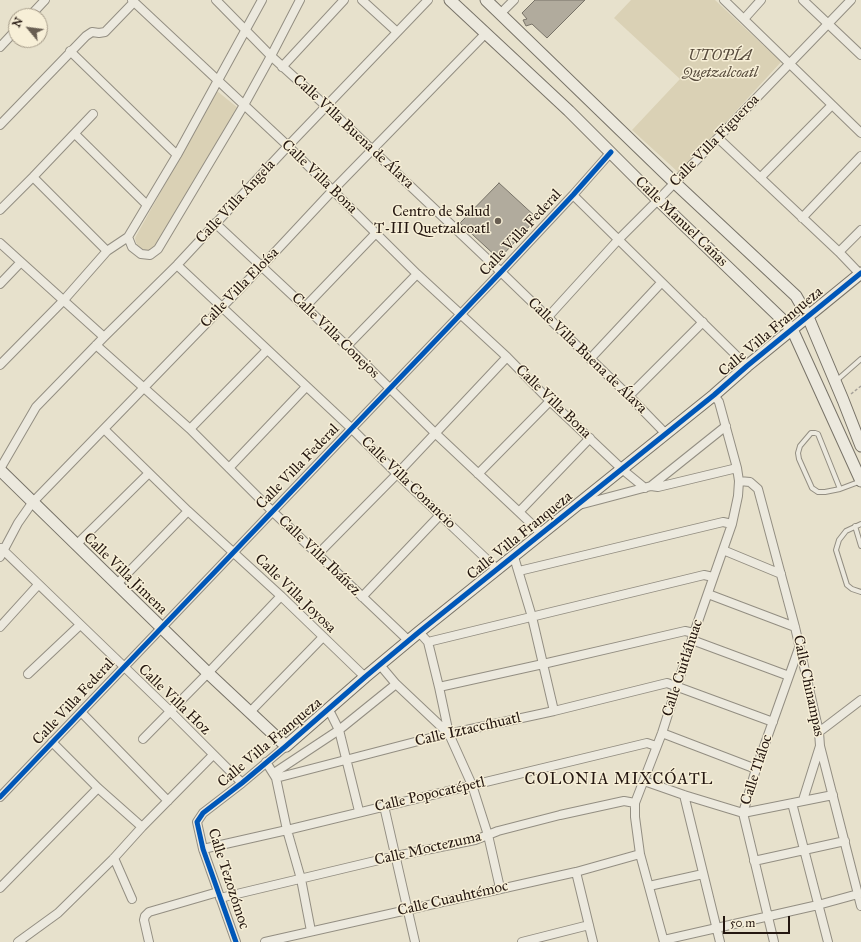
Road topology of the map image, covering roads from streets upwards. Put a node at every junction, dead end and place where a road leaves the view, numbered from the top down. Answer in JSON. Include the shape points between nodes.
{"nodes":[{"id":1,"x":45,"y":0,"type":"edge"},
{"id":2,"x":216,"y":0,"type":"edge"},
{"id":3,"x":262,"y":0,"type":"edge"},
{"id":4,"x":300,"y":0,"type":"edge"},
{"id":5,"x":344,"y":0,"type":"edge"},
{"id":6,"x":362,"y":0,"type":"edge"},
{"id":7,"x":428,"y":0,"type":"edge"},
{"id":8,"x":450,"y":0,"type":"edge"},
{"id":9,"x":486,"y":0,"type":"edge"},
{"id":10,"x":514,"y":0,"type":"edge"},
{"id":11,"x":724,"y":0,"type":"edge"},
{"id":12,"x":761,"y":0,"type":"edge"},
{"id":13,"x":803,"y":0,"type":"edge"},
{"id":14,"x":851,"y":0,"type":"edge"},
{"id":15,"x":133,"y":1,"type":"edge"},
{"id":16,"x":38,"y":8,"type":"edge"},
{"id":17,"x":500,"y":14,"type":"junction"},
{"id":18,"x":744,"y":19,"type":"junction"},
{"id":19,"x":828,"y":24,"type":"junction"},
{"id":20,"x":246,"y":31,"type":"junction"},
{"id":21,"x":397,"y":32,"type":"junction"},
{"id":22,"x":486,"y":33,"type":"junction"},
{"id":23,"x":8,"y":38,"type":"edge"},
{"id":24,"x":0,"y":47,"type":"edge"},
{"id":25,"x":70,"y":51,"type":"junction"},
{"id":26,"x":861,"y":54,"type":"edge"},
{"id":27,"x":271,"y":56,"type":"junction"},
{"id":28,"x":790,"y":63,"type":"junction"},
{"id":29,"x":282,"y":66,"type":"junction"},
{"id":30,"x":218,"y":81,"type":"junction"},
{"id":31,"x":832,"y":105,"type":"junction"},
{"id":32,"x":244,"y":106,"type":"junction"},
{"id":33,"x":326,"y":106,"type":"junction"},
{"id":34,"x":93,"y":114,"type":"dead end"},
{"id":35,"x":0,"y":124,"type":"edge"},
{"id":36,"x":861,"y":133,"type":"edge"},
{"id":37,"x":75,"y":134,"type":"junction"},
{"id":38,"x":718,"y":138,"type":"junction"},
{"id":39,"x":288,"y":146,"type":"junction"},
{"id":40,"x":372,"y":150,"type":"junction"},
{"id":41,"x":610,"y":152,"type":"junction"},
{"id":42,"x":177,"y":155,"type":"junction"},
{"id":43,"x":861,"y":156,"type":"edge"},
{"id":44,"x":33,"y":177,"type":"junction"},
{"id":45,"x":760,"y":178,"type":"junction"},
{"id":46,"x":675,"y":183,"type":"junction"},
{"id":47,"x":333,"y":190,"type":"junction"},
{"id":48,"x":573,"y":195,"type":"junction"},
{"id":49,"x":658,"y":200,"type":"junction"},
{"id":50,"x":147,"y":205,"type":"junction"},
{"id":51,"x":0,"y":210,"type":"edge"},
{"id":52,"x":802,"y":218,"type":"junction"},
{"id":53,"x":215,"y":223,"type":"junction"},
{"id":54,"x":861,"y":230,"type":"edge"},
{"id":55,"x":376,"y":234,"type":"junction"},
{"id":56,"x":128,"y":237,"type":"junction"},
{"id":57,"x":618,"y":240,"type":"junction"},
{"id":58,"x":0,"y":243,"type":"edge"},
{"id":59,"x":107,"y":251,"type":"junction"},
{"id":60,"x":839,"y":252,"type":"junction"},
{"id":61,"x":21,"y":262,"type":"junction"},
{"id":62,"x":177,"y":265,"type":"junction"},
{"id":63,"x":262,"y":266,"type":"junction"},
{"id":64,"x":501,"y":272,"type":"junction"},
{"id":65,"x":417,"y":274,"type":"junction"},
{"id":66,"x":860,"y":274,"type":"edge"},
{"id":67,"x":661,"y":283,"type":"junction"},
{"id":68,"x":0,"y":284,"type":"edge"},
{"id":69,"x":63,"y":301,"type":"junction"},
{"id":70,"x":222,"y":307,"type":"junction"},
{"id":71,"x":305,"y":307,"type":"junction"},
{"id":72,"x":461,"y":313,"type":"junction"},
{"id":73,"x":548,"y":317,"type":"junction"},
{"id":74,"x":808,"y":317,"type":"junction"},
{"id":75,"x":703,"y":322,"type":"junction"},
{"id":76,"x":792,"y":329,"type":"junction"},
{"id":77,"x":104,"y":337,"type":"junction"},
{"id":78,"x":96,"y":345,"type":"junction"},
{"id":79,"x":347,"y":346,"type":"junction"},
{"id":80,"x":267,"y":350,"type":"junction"},
{"id":81,"x":507,"y":357,"type":"junction"},
{"id":82,"x":590,"y":359,"type":"junction"},
{"id":83,"x":0,"y":365,"type":"edge"},
{"id":84,"x":747,"y":366,"type":"junction"},
{"id":85,"x":306,"y":387,"type":"junction"},
{"id":86,"x":143,"y":388,"type":"junction"},
{"id":87,"x":390,"y":388,"type":"junction"},
{"id":88,"x":629,"y":396,"type":"junction"},
{"id":89,"x":714,"y":396,"type":"junction"},
{"id":90,"x":550,"y":401,"type":"junction"},
{"id":91,"x":726,"y":426,"type":"junction"},
{"id":92,"x":352,"y":428,"type":"junction"},
{"id":93,"x":104,"y":429,"type":"junction"},
{"id":94,"x":190,"y":429,"type":"junction"},
{"id":95,"x":435,"y":433,"type":"junction"},
{"id":96,"x":666,"y":434,"type":"junction"},
{"id":97,"x":590,"y":438,"type":"junction"},
{"id":98,"x":861,"y":446,"type":"edge"},
{"id":99,"x":229,"y":468,"type":"junction"},
{"id":100,"x":737,"y":468,"type":"junction"},
{"id":101,"x":0,"y":470,"type":"edge"},
{"id":102,"x":623,"y":470,"type":"junction"},
{"id":103,"x":149,"y":473,"type":"junction"},
{"id":104,"x":397,"y":474,"type":"junction"},
{"id":105,"x":478,"y":474,"type":"junction"},
{"id":106,"x":739,"y":481,"type":"junction"},
{"id":107,"x":861,"y":481,"type":"edge"},
{"id":108,"x":648,"y":487,"type":"junction"},
{"id":109,"x":32,"y":502,"type":"junction"},
{"id":110,"x":576,"y":506,"type":"junction"},
{"id":111,"x":188,"y":511,"type":"junction"},
{"id":112,"x":272,"y":511,"type":"junction"},
{"id":113,"x":519,"y":512,"type":"junction"},
{"id":114,"x":440,"y":515,"type":"junction"},
{"id":115,"x":732,"y":524,"type":"junction"},
{"id":116,"x":541,"y":533,"type":"junction"},
{"id":117,"x":77,"y":544,"type":"junction"},
{"id":118,"x":723,"y":550,"type":"junction"},
{"id":119,"x":1,"y":552,"type":"edge"},
{"id":120,"x":233,"y":552,"type":"junction"},
{"id":121,"x":318,"y":554,"type":"junction"},
{"id":122,"x":514,"y":557,"type":"junction"},
{"id":123,"x":498,"y":570,"type":"junction"},
{"id":124,"x":519,"y":571,"type":"junction"},
{"id":125,"x":781,"y":574,"type":"junction"},
{"id":126,"x":713,"y":578,"type":"junction"},
{"id":127,"x":117,"y":584,"type":"junction"},
{"id":128,"x":38,"y":585,"type":"junction"},
{"id":129,"x":708,"y":594,"type":"junction"},
{"id":130,"x":281,"y":596,"type":"junction"},
{"id":131,"x":362,"y":597,"type":"junction"},
{"id":132,"x":532,"y":618,"type":"junction"},
{"id":133,"x":80,"y":625,"type":"junction"},
{"id":134,"x":162,"y":626,"type":"junction"},
{"id":135,"x":795,"y":626,"type":"junction"},
{"id":136,"x":0,"y":627,"type":"edge"},
{"id":137,"x":419,"y":632,"type":"junction"},
{"id":138,"x":323,"y":637,"type":"junction"},
{"id":139,"x":693,"y":637,"type":"junction"},
{"id":140,"x":409,"y":641,"type":"junction"},
{"id":141,"x":428,"y":642,"type":"junction"},
{"id":142,"x":799,"y":648,"type":"junction"},
{"id":143,"x":543,"y":664,"type":"junction"},
{"id":144,"x":380,"y":665,"type":"junction"},
{"id":145,"x":123,"y":667,"type":"junction"},
{"id":146,"x":208,"y":673,"type":"junction"},
{"id":147,"x":28,"y":674,"type":"dead end"},
{"id":148,"x":789,"y":676,"type":"junction"},
{"id":149,"x":365,"y":677,"type":"junction"},
{"id":150,"x":396,"y":684,"type":"junction"},
{"id":151,"x":677,"y":686,"type":"junction"},
{"id":152,"x":440,"y":687,"type":"junction"},
{"id":153,"x":861,"y":700,"type":"edge"},
{"id":154,"x":329,"y":710,"type":"junction"},
{"id":155,"x":554,"y":710,"type":"junction"},
{"id":156,"x":170,"y":711,"type":"junction"},
{"id":157,"x":80,"y":712,"type":"junction"},
{"id":158,"x":250,"y":712,"type":"junction"},
{"id":159,"x":773,"y":722,"type":"junction"},
{"id":160,"x":339,"y":730,"type":"junction"},
{"id":161,"x":819,"y":732,"type":"junction"},
{"id":162,"x":662,"y":733,"type":"junction"},
{"id":163,"x":449,"y":734,"type":"junction"},
{"id":164,"x":143,"y":739,"type":"dead end"},
{"id":165,"x":52,"y":742,"type":"junction"},
{"id":166,"x":286,"y":746,"type":"junction"},
{"id":167,"x":656,"y":746,"type":"junction"},
{"id":168,"x":820,"y":746,"type":"junction"},
{"id":169,"x":214,"y":755,"type":"junction"},
{"id":170,"x":346,"y":760,"type":"junction"},
{"id":171,"x":266,"y":762,"type":"junction"},
{"id":172,"x":756,"y":770,"type":"junction"},
{"id":173,"x":275,"y":775,"type":"junction"},
{"id":174,"x":644,"y":781,"type":"junction"},
{"id":175,"x":242,"y":783,"type":"junction"},
{"id":176,"x":472,"y":785,"type":"junction"},
{"id":177,"x":98,"y":788,"type":"junction"},
{"id":178,"x":684,"y":795,"type":"junction"},
{"id":179,"x":833,"y":795,"type":"junction"},
{"id":180,"x":0,"y":797,"type":"edge"},
{"id":181,"x":168,"y":800,"type":"junction"},
{"id":182,"x":803,"y":800,"type":"junction"},
{"id":183,"x":635,"y":803,"type":"junction"},
{"id":184,"x":792,"y":803,"type":"junction"},
{"id":185,"x":384,"y":806,"type":"junction"},
{"id":186,"x":359,"y":811,"type":"junction"},
{"id":187,"x":743,"y":813,"type":"junction"},
{"id":188,"x":197,"y":822,"type":"joint"},
{"id":189,"x":142,"y":828,"type":"junction"},
{"id":190,"x":287,"y":830,"type":"junction"},
{"id":191,"x":488,"y":836,"type":"junction"},
{"id":192,"x":844,"y":841,"type":"junction"},
{"id":193,"x":203,"y":849,"type":"junction"},
{"id":194,"x":805,"y":850,"type":"junction"},
{"id":195,"x":640,"y":854,"type":"junction"},
{"id":196,"x":396,"y":856,"type":"junction"},
{"id":197,"x":114,"y":858,"type":"junction"},
{"id":198,"x":754,"y":861,"type":"junction"},
{"id":199,"x":576,"y":872,"type":"junction"},
{"id":200,"x":703,"y":874,"type":"junction"},
{"id":201,"x":301,"y":879,"type":"junction"},
{"id":202,"x":649,"y":886,"type":"junction"},
{"id":203,"x":0,"y":888,"type":"edge"},
{"id":204,"x":500,"y":888,"type":"junction"},
{"id":205,"x":858,"y":894,"type":"junction"},
{"id":206,"x":219,"y":895,"type":"junction"},
{"id":207,"x":132,"y":899,"type":"dead end"},
{"id":208,"x":818,"y":905,"type":"junction"},
{"id":209,"x":861,"y":906,"type":"edge"},
{"id":210,"x":407,"y":909,"type":"junction"},
{"id":211,"x":768,"y":915,"type":"junction"},
{"id":212,"x":590,"y":925,"type":"junction"},
{"id":213,"x":716,"y":927,"type":"junction"},
{"id":214,"x":311,"y":931,"type":"junction"},
{"id":215,"x":664,"y":941,"type":"edge"},
{"id":216,"x":18,"y":942,"type":"edge"},
{"id":217,"x":149,"y":942,"type":"edge"},
{"id":218,"x":236,"y":942,"type":"edge"},
{"id":219,"x":265,"y":942,"type":"edge"},
{"id":220,"x":415,"y":942,"type":"edge"},
{"id":221,"x":522,"y":942,"type":"edge"},
{"id":222,"x":593,"y":942,"type":"edge"},
{"id":223,"x":720,"y":942,"type":"edge"},
{"id":224,"x":774,"y":942,"type":"edge"},
{"id":225,"x":828,"y":942,"type":"edge"}],
"edges":[{"from":1,"to":16,"type":"street"},
{"from":2,"to":20,"type":"street","name":"Calle Villa Buena de Álava"},
{"from":3,"to":20,"type":"street"},
{"from":4,"to":27,"type":"street"},
{"from":5,"to":29,"type":"street"},
{"from":6,"to":21,"type":"street"},
{"from":7,"to":21,"type":"street","name":"Calle Villa Ángela"},
{"from":8,"to":22,"type":"street","name":"Calle Manuel Cañas"},
{"from":9,"to":17,"type":"street","name":"Calle Manuel Cañas"},
{"from":10,"to":17,"type":"street"},
{"from":11,"to":18,"type":"street"},
{"from":12,"to":18,"type":"street"},
{"from":13,"to":19,"type":"street"},
{"from":14,"to":19,"type":"street","name":"Calle Villa Figueroa"},
{"from":15,"to":25,"type":"street","via":[[105,32],[92,32]]},
{"from":15,"to":30,"type":"street","name":"Calle Villa Bona"},
{"from":17,"to":46,"type":"street","name":"Calle Manuel Cañas"},
{"from":18,"to":28,"type":"street"},
{"from":19,"to":26,"type":"street"},
{"from":19,"to":28,"type":"street","name":"Calle Villa Figueroa"},
{"from":20,"to":27,"type":"street","name":"Calle Villa Buena de Álava"},
{"from":20,"to":30,"type":"street"},
{"from":21,"to":33,"type":"street","name":"Calle Villa Ángela"},
{"from":22,"to":40,"type":"street","name":"Calle Villa Eloísa"},
{"from":22,"to":41,"type":"street","name":"Calle Manuel Cañas"},
{"from":23,"to":24,"type":"street"},
{"from":25,"to":35,"type":"street"},
{"from":25,"to":42,"type":"street"},
{"from":27,"to":29,"type":"street","name":"Calle Villa Buena de Álava"},
{"from":27,"to":32,"type":"street"},
{"from":28,"to":31,"type":"street"},
{"from":28,"to":38,"type":"street","name":"Calle Villa Figueroa"},
{"from":29,"to":33,"type":"street","name":"Calle Villa Buena de Álava"},
{"from":30,"to":32,"type":"street","name":"Calle Villa Bona"},
{"from":30,"to":42,"type":"street"},
{"from":31,"to":36,"type":"street"},
{"from":31,"to":45,"type":"street"},
{"from":32,"to":39,"type":"street","name":"Calle Villa Bona"},
{"from":32,"to":56,"type":"street","via":[[158,249],[150,255],[141,254],[132,247]]},
{"from":33,"to":39,"type":"street","name":"Calle Villa Ángela"},
{"from":33,"to":40,"type":"street","name":"Calle Villa Buena de Álava"},
{"from":34,"to":37,"type":"street"},
{"from":37,"to":44,"type":"street"},
{"from":37,"to":50,"type":"street"},
{"from":38,"to":45,"type":"street"},
{"from":38,"to":46,"type":"street","name":"Calle Villa Figueroa"},
{"from":39,"to":47,"type":"street","name":"Calle Villa Bona"},
{"from":39,"to":53,"type":"street","name":"Calle Villa Ángela"},
{"from":40,"to":47,"type":"street","name":"Calle Villa Eloísa"},
{"from":40,"to":64,"type":"street","name":"Calle Villa Buena de Álava"},
{"from":41,"to":48,"type":"street","name":"Calle Villa Federal"},
{"from":41,"to":49,"type":"street","name":"Calle Manuel Cañas"},
{"from":42,"to":50,"type":"street"},
{"from":43,"to":52,"type":"street"},
{"from":44,"to":51,"type":"street"},
{"from":44,"to":59,"type":"street"},
{"from":45,"to":52,"type":"street"},
{"from":46,"to":49,"type":"street","name":"Calle Villa Figueroa"},
{"from":46,"to":74,"type":"street","name":"Calle Manuel Cañas","via":[[796,296]]},
{"from":47,"to":55,"type":"street","name":"Calle Villa Bona"},
{"from":47,"to":63,"type":"street","name":"Calle Villa Eloísa"},
{"from":48,"to":57,"type":"street"},
{"from":48,"to":64,"type":"street","name":"Calle Villa Federal"},
{"from":49,"to":57,"type":"street","name":"Calle Villa Figueroa"},
{"from":49,"to":76,"type":"street","name":"Calle Manuel Cañas"},
{"from":50,"to":56,"type":"street"},
{"from":52,"to":60,"type":"street"},
{"from":53,"to":62,"type":"street","name":"Calle Villa Ángela"},
{"from":53,"to":63,"type":"street","name":"Calle Villa Conejos"},
{"from":54,"to":60,"type":"street"},
{"from":55,"to":65,"type":"street","name":"Calle Villa Bona"},
{"from":55,"to":71,"type":"street"},
{"from":56,"to":59,"type":"street"},
{"from":57,"to":67,"type":"street"},
{"from":57,"to":73,"type":"street","name":"Calle Villa Figueroa"},
{"from":58,"to":61,"type":"street"},
{"from":59,"to":69,"type":"street"},
{"from":60,"to":66,"type":"street"},
{"from":61,"to":68,"type":"street"},
{"from":61,"to":69,"type":"street"},
{"from":62,"to":70,"type":"street","name":"Calle Villa Conancio"},
{"from":62,"to":77,"type":"street","name":"Calle Villa Ángela"},
{"from":63,"to":70,"type":"street","name":"Calle Villa Eloísa"},
{"from":63,"to":71,"type":"street","name":"Calle Villa Conejos"},
{"from":64,"to":72,"type":"street","name":"Calle Villa Federal"},
{"from":64,"to":73,"type":"street","name":"Calle Villa Buena de Álava"},
{"from":65,"to":72,"type":"street","name":"Calle Villa Bona"},
{"from":65,"to":79,"type":"street"},
{"from":66,"to":74,"type":"street","name":"Calle Villa Franqueza"},
{"from":67,"to":75,"type":"street"},
{"from":67,"to":82,"type":"street"},
{"from":69,"to":77,"type":"street"},
{"from":69,"to":83,"type":"street"},
{"from":70,"to":80,"type":"street","name":"Calle Villa Conancio"},
{"from":70,"to":86,"type":"street","name":"Calle Villa Eloísa"},
{"from":71,"to":79,"type":"street","name":"Calle Villa Conejos"},
{"from":72,"to":81,"type":"street","name":"Calle Villa Bona"},
{"from":72,"to":87,"type":"street","name":"Calle Villa Federal"},
{"from":73,"to":82,"type":"street","name":"Calle Villa Buena de Álava"},
{"from":74,"to":76,"type":"street","name":"Calle Villa Franqueza"},
{"from":74,"to":98,"type":"street","name":"Calle Manuel Cañas"},
{"from":75,"to":84,"type":"street"},
{"from":75,"to":88,"type":"street"},
{"from":76,"to":84,"type":"street","name":"Calle Villa Franqueza"},
{"from":76,"to":107,"type":"street","name":"Calle Manuel Cañas"},
{"from":77,"to":78,"type":"street","name":"Calle Villa Ángela"},
{"from":78,"to":86,"type":"street","name":"Calle Villa Ibáñez"},
{"from":78,"to":101,"type":"street","name":"Calle Villa Ángela","via":[[36,407]]},
{"from":79,"to":87,"type":"street","name":"Calle Villa Conejos"},
{"from":80,"to":85,"type":"street","name":"Calle Villa Conancio"},
{"from":80,"to":94,"type":"street"},
{"from":81,"to":90,"type":"street","name":"Calle Villa Bona"},
{"from":81,"to":95,"type":"street"},
{"from":82,"to":88,"type":"street","name":"Calle Villa Buena de Álava"},
{"from":84,"to":89,"type":"street","name":"Calle Villa Franqueza"},
{"from":85,"to":92,"type":"street","name":"Calle Villa Conancio"},
{"from":85,"to":99,"type":"street"},
{"from":86,"to":93,"type":"street","name":"Calle Villa Eloísa"},
{"from":86,"to":94,"type":"street","name":"Calle Villa Ibáñez"},
{"from":87,"to":92,"type":"street","name":"Calle Villa Federal"},
{"from":87,"to":95,"type":"street","name":"Calle Villa Conejos"},
{"from":88,"to":96,"type":"street","name":"Calle Villa Buena de Álava"},
{"from":89,"to":91,"type":"street","name":"Calle Cuitláhuac","via":[[719,402]]},
{"from":89,"to":96,"type":"street","name":"Calle Villa Franqueza"},
{"from":90,"to":97,"type":"street","name":"Calle Villa Bona"},
{"from":90,"to":105,"type":"street"},
{"from":91,"to":100,"type":"street","name":"Calle Cuitláhuac"},
{"from":91,"to":108,"type":"street"},
{"from":92,"to":104,"type":"street","name":"Calle Villa Conancio"},
{"from":92,"to":112,"type":"street","name":"Calle Villa Federal"},
{"from":93,"to":103,"type":"street","name":"Calle Villa Joyosa"},
{"from":93,"to":109,"type":"street","name":"Calle Villa Eloísa"},
{"from":94,"to":99,"type":"street","name":"Calle Villa Ibáñez"},
{"from":95,"to":104,"type":"street"},
{"from":95,"to":105,"type":"street","name":"Calle Villa Conejos"},
{"from":96,"to":102,"type":"street","name":"Calle Villa Franqueza"},
{"from":97,"to":102,"type":"street","name":"Calle Villa Bona"},
{"from":97,"to":113,"type":"street"},
{"from":99,"to":112,"type":"street","name":"Calle Villa Ibáñez"},
{"from":100,"to":106,"type":"street","name":"Calle Cuitláhuac"},
{"from":100,"to":108,"type":"street","via":[[658,487]]},
{"from":101,"to":109,"type":"street","name":"Calle Villa Jimena"},
{"from":102,"to":108,"type":"street","name":"Calle Villa Bona"},
{"from":102,"to":110,"type":"street","name":"Calle Villa Franqueza"},
{"from":103,"to":111,"type":"street","name":"Calle Villa Joyosa"},
{"from":103,"to":117,"type":"street"},
{"from":104,"to":114,"type":"street","name":"Calle Villa Conancio"},
{"from":104,"to":121,"type":"street"},
{"from":105,"to":113,"type":"street","name":"Calle Villa Conejos"},
{"from":106,"to":115,"type":"street","name":"Calle Cuitláhuac"},
{"from":106,"to":125,"type":"street","name":"Calle Chinampas","via":[[750,482],[758,489]]},
{"from":108,"to":110,"type":"street"},
{"from":109,"to":117,"type":"street","name":"Calle Villa Jimena"},
{"from":109,"to":119,"type":"street","name":"Calle Villa Eloísa"},
{"from":110,"to":116,"type":"street","name":"Calle Villa Franqueza"},
{"from":111,"to":120,"type":"street","name":"Calle Villa Joyosa"},
{"from":111,"to":127,"type":"street"},
{"from":112,"to":120,"type":"street","name":"Calle Villa Federal"},
{"from":112,"to":121,"type":"street","name":"Calle Villa Ibáñez"},
{"from":113,"to":116,"type":"street","name":"Calle Villa Conejos"},
{"from":114,"to":123,"type":"street","name":"Calle Villa Conancio"},
{"from":114,"to":131,"type":"street"},
{"from":115,"to":118,"type":"street","name":"Calle Cuitláhuac"},
{"from":115,"to":124,"type":"street","via":[[723,522]]},
{"from":116,"to":122,"type":"street","name":"Calle Villa Franqueza"},
{"from":117,"to":127,"type":"street","name":"Calle Villa Jimena"},
{"from":118,"to":125,"type":"street"},
{"from":118,"to":126,"type":"street","name":"Calle Cuitláhuac"},
{"from":119,"to":128,"type":"street","name":"Calle Villa Hoz"},
{"from":120,"to":130,"type":"street","name":"Calle Villa Joyosa"},
{"from":120,"to":134,"type":"street","name":"Calle Villa Federal"},
{"from":121,"to":131,"type":"street","name":"Calle Villa Ibáñez"},
{"from":122,"to":123,"type":"street","name":"Calle Villa Franqueza"},
{"from":122,"to":124,"type":"street"},
{"from":123,"to":137,"type":"street","name":"Calle Villa Franqueza"},
{"from":124,"to":132,"type":"street"},
{"from":125,"to":135,"type":"street","name":"Calle Chinampas"},
{"from":126,"to":129,"type":"street","name":"Calle Cuitláhuac"},
{"from":126,"to":132,"type":"street","via":[[704,575]]},
{"from":127,"to":134,"type":"street","name":"Calle Villa Jimena"},
{"from":128,"to":133,"type":"street","name":"Calle Villa Hoz"},
{"from":128,"to":136,"type":"street"},
{"from":129,"to":135,"type":"street"},
{"from":129,"to":139,"type":"street","name":"Calle Cuitláhuac"},
{"from":130,"to":138,"type":"street","name":"Calle Villa Joyosa"},
{"from":130,"to":146,"type":"street"},
{"from":131,"to":140,"type":"street","name":"Calle Villa Ibáñez"},
{"from":132,"to":141,"type":"street"},
{"from":132,"to":143,"type":"street"},
{"from":133,"to":145,"type":"street","name":"Calle Villa Hoz"},
{"from":133,"to":147,"type":"street"},
{"from":134,"to":145,"type":"street","name":"Calle Villa Federal"},
{"from":134,"to":146,"type":"street","name":"Calle Villa Jimena"},
{"from":135,"to":142,"type":"street","name":"Calle Chinampas"},
{"from":137,"to":140,"type":"street","name":"Calle Villa Franqueza"},
{"from":137,"to":141,"type":"street"},
{"from":138,"to":149,"type":"street","name":"Calle Villa Joyosa"},
{"from":138,"to":158,"type":"street"},
{"from":139,"to":143,"type":"street","via":[[685,631]]},
{"from":139,"to":148,"type":"street"},
{"from":139,"to":151,"type":"street","name":"Calle Cuitláhuac"},
{"from":140,"to":144,"type":"street","name":"Calle Villa Franqueza"},
{"from":141,"to":152,"type":"street"},
{"from":142,"to":148,"type":"street","name":"Calle Tláloc"},
{"from":142,"to":161,"type":"street","name":"Calle Chinampas"},
{"from":143,"to":152,"type":"street"},
{"from":143,"to":155,"type":"street"},
{"from":144,"to":149,"type":"street","name":"Calle Villa Franqueza"},
{"from":144,"to":150,"type":"street"},
{"from":145,"to":156,"type":"street","name":"Calle Villa Hoz"},
{"from":145,"to":157,"type":"street","name":"Calle Villa Federal"},
{"from":146,"to":156,"type":"street"},
{"from":146,"to":158,"type":"street","name":"Calle Villa Jimena"},
{"from":148,"to":159,"type":"street","name":"Calle Tláloc"},
{"from":149,"to":154,"type":"street","name":"Calle Villa Franqueza"},
{"from":150,"to":160,"type":"street"},
{"from":150,"to":163,"type":"street"},
{"from":151,"to":155,"type":"street","name":"Calle Iztaccíhuatl","via":[[667,683]]},
{"from":151,"to":159,"type":"street","name":"Calle Iztaccíhuatl"},
{"from":151,"to":162,"type":"street","name":"Calle Cuitláhuac"},
{"from":152,"to":163,"type":"street"},
{"from":153,"to":161,"type":"street"},
{"from":154,"to":160,"type":"street"},
{"from":154,"to":166,"type":"street","name":"Calle Villa Franqueza"},
{"from":155,"to":163,"type":"street","name":"Calle Iztaccíhuatl"},
{"from":156,"to":164,"type":"street"},
{"from":156,"to":169,"type":"street","name":"Calle Villa Hoz"},
{"from":157,"to":165,"type":"street","name":"Calle Villa Federal"},
{"from":157,"to":181,"type":"street"},
{"from":158,"to":166,"type":"street","name":"Calle Villa Jimena"},
{"from":159,"to":172,"type":"street","name":"Calle Tláloc"},
{"from":160,"to":170,"type":"street"},
{"from":160,"to":173,"type":"street"},
{"from":161,"to":168,"type":"street","name":"Calle Chinampas"},
{"from":162,"to":167,"type":"street","name":"Calle Cuitláhuac"},
{"from":162,"to":172,"type":"street"},
{"from":163,"to":170,"type":"street","name":"Calle Iztaccíhuatl"},
{"from":163,"to":176,"type":"street"},
{"from":165,"to":177,"type":"street"},
{"from":165,"to":180,"type":"street","name":"Calle Villa Federal"},
{"from":166,"to":171,"type":"street","name":"Calle Villa Franqueza"},
{"from":167,"to":174,"type":"street","name":"Calle Cuitláhuac"},
{"from":167,"to":176,"type":"street","name":"Calle Popocatépetl","via":[[647,743]]},
{"from":168,"to":179,"type":"street","name":"Calle Chinampas"},
{"from":168,"to":182,"type":"street"},
{"from":169,"to":175,"type":"street","name":"Calle Villa Hoz"},
{"from":169,"to":181,"type":"street"},
{"from":170,"to":173,"type":"street","name":"Calle Iztaccíhuatl"},
{"from":170,"to":186,"type":"street"},
{"from":171,"to":173,"type":"street"},
{"from":171,"to":175,"type":"street","name":"Calle Villa Franqueza"},
{"from":172,"to":187,"type":"street","name":"Calle Tláloc"},
{"from":173,"to":190,"type":"street"},
{"from":174,"to":178,"type":"street"},
{"from":174,"to":183,"type":"street","name":"Calle Cuitláhuac"},
{"from":175,"to":188,"type":"street","name":"Calle Villa Franqueza","via":[[203,813]]},
{"from":176,"to":185,"type":"street","name":"Calle Popocatépetl"},
{"from":176,"to":191,"type":"street"},
{"from":177,"to":189,"type":"street"},
{"from":177,"to":203,"type":"street"},
{"from":178,"to":187,"type":"street"},
{"from":178,"to":200,"type":"street"},
{"from":179,"to":182,"type":"street"},
{"from":179,"to":192,"type":"street","name":"Calle Chinampas"},
{"from":181,"to":189,"type":"street"},
{"from":182,"to":184,"type":"street"},
{"from":183,"to":191,"type":"street","name":"Calle Moctezuma","via":[[624,802],[560,815]]},
{"from":183,"to":195,"type":"street","name":"Calle Cuitláhuac","via":[[634,817]]},
{"from":184,"to":187,"type":"street"},
{"from":184,"to":194,"type":"street"},
{"from":185,"to":186,"type":"street","name":"Calle Popocatépetl"},
{"from":185,"to":196,"type":"street"},
{"from":186,"to":190,"type":"street","name":"Calle Popocatépetl"},
{"from":187,"to":198,"type":"street","name":"Calle Tláloc"},
{"from":188,"to":193,"type":"street","name":"Calle Tezozómoc"},
{"from":189,"to":197,"type":"street"},
{"from":190,"to":193,"type":"street","name":"Calle Popocatépetl"},
{"from":190,"to":201,"type":"street"},
{"from":191,"to":196,"type":"street","name":"Calle Moctezuma"},
{"from":191,"to":204,"type":"street"},
{"from":192,"to":194,"type":"street"},
{"from":192,"to":205,"type":"street","name":"Calle Chinampas"},
{"from":193,"to":206,"type":"street","name":"Calle Tezozómoc"},
{"from":194,"to":198,"type":"street"},
{"from":194,"to":208,"type":"street"},
{"from":195,"to":199,"type":"street","name":"Calle Cuauhtémoc"},
{"from":195,"to":202,"type":"street","name":"Calle Cuitláhuac"},
{"from":196,"to":201,"type":"street","name":"Calle Moctezuma"},
{"from":196,"to":210,"type":"street"},
{"from":197,"to":207,"type":"street"},
{"from":197,"to":216,"type":"street","via":[[58,913]]},
{"from":198,"to":211,"type":"street","name":"Calle Tláloc"},
{"from":199,"to":204,"type":"street","name":"Calle Cuauhtémoc"},
{"from":199,"to":212,"type":"street"},
{"from":200,"to":202,"type":"street"},
{"from":200,"to":213,"type":"street"},
{"from":201,"to":206,"type":"street","name":"Calle Moctezuma"},
{"from":201,"to":214,"type":"street"},
{"from":202,"to":215,"type":"street","name":"Calle Cuitláhuac"},
{"from":204,"to":210,"type":"street","name":"Calle Cuauhtémoc"},
{"from":205,"to":208,"type":"street"},
{"from":205,"to":209,"type":"street","name":"Calle Chinampas"},
{"from":206,"to":217,"type":"street","name":"Calle Moctezuma","via":[[149,912],[144,920]]},
{"from":206,"to":218,"type":"street","name":"Calle Tezozómoc"},
{"from":208,"to":211,"type":"street"},
{"from":208,"to":225,"type":"street"},
{"from":210,"to":214,"type":"street","name":"Calle Cuauhtémoc"},
{"from":210,"to":220,"type":"street"},
{"from":211,"to":213,"type":"street"},
{"from":211,"to":224,"type":"street","name":"Calle Tláloc"},
{"from":212,"to":221,"type":"street"},
{"from":212,"to":222,"type":"street"},
{"from":213,"to":215,"type":"street"},
{"from":213,"to":223,"type":"street"},
{"from":214,"to":219,"type":"street","name":"Calle Cuauhtémoc"}]}
